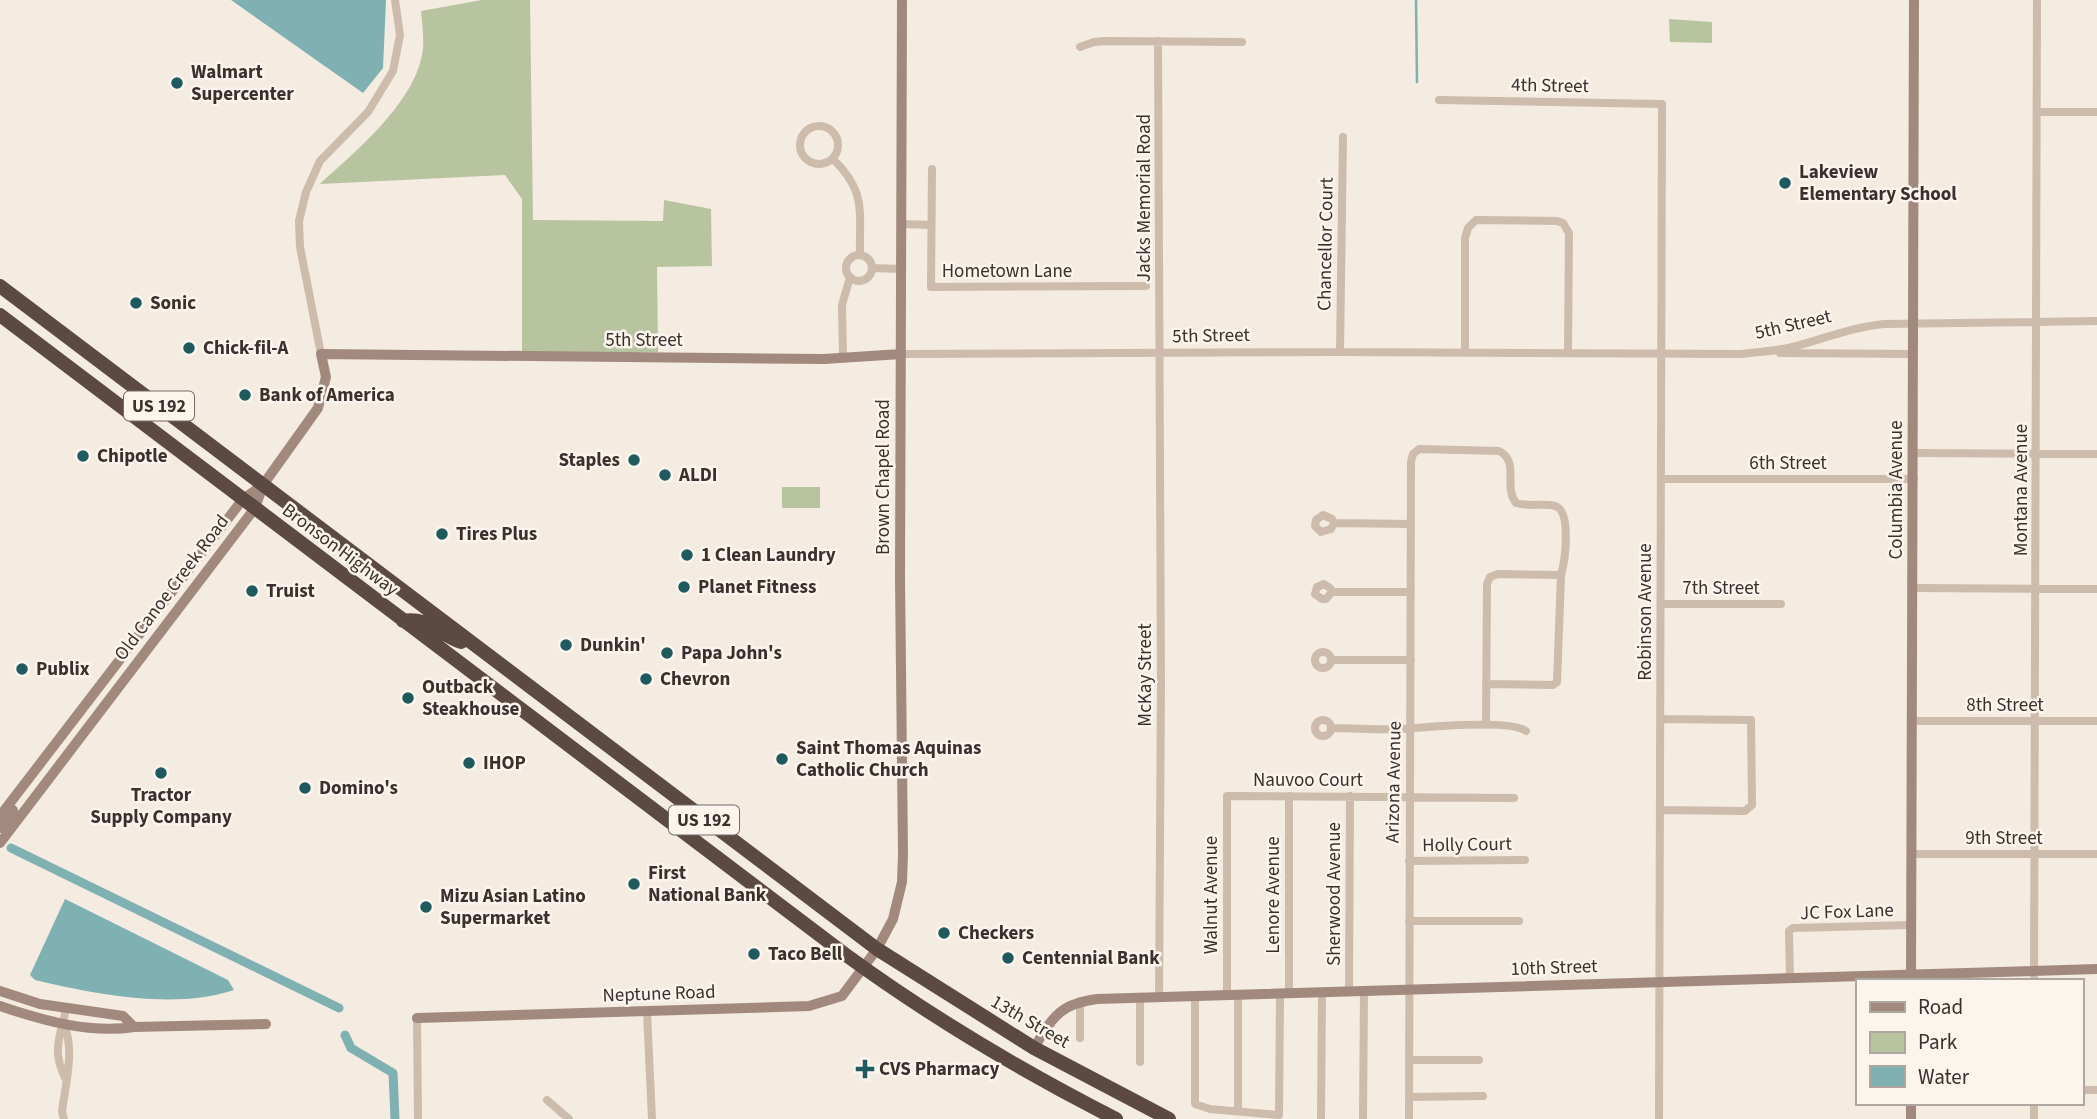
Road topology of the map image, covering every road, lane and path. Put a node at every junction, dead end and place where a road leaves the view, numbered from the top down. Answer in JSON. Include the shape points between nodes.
{"nodes":[{"id":1,"x":396,"y":0,"type":"edge"},
{"id":2,"x":902,"y":0,"type":"edge"},
{"id":3,"x":1914,"y":0,"type":"edge"},
{"id":4,"x":2037,"y":0,"type":"edge"},
{"id":5,"x":1158,"y":41,"type":"junction"},
{"id":6,"x":1242,"y":42,"type":"dead end"},
{"id":7,"x":1080,"y":47,"type":"dead end"},
{"id":8,"x":1439,"y":100,"type":"dead end"},
{"id":9,"x":1662,"y":104,"type":"joint"},
{"id":10,"x":2097,"y":112,"type":"edge"},
{"id":11,"x":2037,"y":113,"type":"junction"},
{"id":12,"x":1343,"y":137,"type":"dead end"},
{"id":13,"x":832,"y":159,"type":"junction"},
{"id":14,"x":932,"y":169,"type":"dead end"},
{"id":15,"x":901,"y":224,"type":"junction"},
{"id":16,"x":931,"y":225,"type":"junction"},
{"id":17,"x":860,"y":255,"type":"junction"},
{"id":18,"x":872,"y":268,"type":"junction"},
{"id":19,"x":901,"y":269,"type":"junction"},
{"id":20,"x":849,"y":277,"type":"junction"},
{"id":21,"x":0,"y":286,"type":"edge"},
{"id":22,"x":1146,"y":286,"type":"dead end"},
{"id":23,"x":35,"y":312,"type":"junction"},
{"id":24,"x":2,"y":317,"type":"edge"},
{"id":25,"x":2036,"y":321,"type":"junction"},
{"id":26,"x":2097,"y":321,"type":"edge"},
{"id":27,"x":1914,"y":322,"type":"junction"},
{"id":28,"x":1340,"y":352,"type":"junction"},
{"id":29,"x":1767,"y":352,"type":"junction"},
{"id":30,"x":1465,"y":353,"type":"junction"},
{"id":31,"x":1568,"y":353,"type":"junction"},
{"id":32,"x":1662,"y":353,"type":"junction"},
{"id":33,"x":321,"y":354,"type":"junction"},
{"id":34,"x":901,"y":354,"type":"junction"},
{"id":35,"x":1160,"y":354,"type":"junction"},
{"id":36,"x":1914,"y":354,"type":"junction"},
{"id":37,"x":843,"y":357,"type":"junction"},
{"id":38,"x":1914,"y":453,"type":"junction"},
{"id":39,"x":2037,"y":454,"type":"junction"},
{"id":40,"x":2097,"y":454,"type":"edge"},
{"id":41,"x":1661,"y":479,"type":"junction"},
{"id":42,"x":1914,"y":480,"type":"junction"},
{"id":43,"x":263,"y":485,"type":"junction"},
{"id":44,"x":249,"y":504,"type":"junction"},
{"id":45,"x":1334,"y":523,"type":"dead end"},
{"id":46,"x":1411,"y":523,"type":"junction"},
{"id":47,"x":1561,"y":575,"type":"junction"},
{"id":48,"x":1914,"y":588,"type":"junction"},
{"id":49,"x":2036,"y":589,"type":"junction"},
{"id":50,"x":2097,"y":589,"type":"edge"},
{"id":51,"x":1332,"y":592,"type":"dead end"},
{"id":52,"x":1410,"y":592,"type":"junction"},
{"id":53,"x":1661,"y":604,"type":"junction"},
{"id":54,"x":1781,"y":604,"type":"dead end"},
{"id":55,"x":403,"y":621,"type":"junction"},
{"id":56,"x":476,"y":647,"type":"junction"},
{"id":57,"x":1331,"y":660,"type":"dead end"},
{"id":58,"x":1411,"y":660,"type":"junction"},
{"id":59,"x":107,"y":676,"type":"junction"},
{"id":60,"x":1486,"y":684,"type":"junction"},
{"id":61,"x":95,"y":690,"type":"junction"},
{"id":62,"x":104,"y":705,"type":"junction"},
{"id":63,"x":523,"y":712,"type":"junction"},
{"id":64,"x":1661,"y":719,"type":"junction"},
{"id":65,"x":572,"y":720,"type":"junction"},
{"id":66,"x":1912,"y":720,"type":"junction"},
{"id":67,"x":2036,"y":721,"type":"junction"},
{"id":68,"x":2097,"y":721,"type":"edge"},
{"id":69,"x":1486,"y":725,"type":"junction"},
{"id":70,"x":88,"y":727,"type":"junction"},
{"id":71,"x":1332,"y":728,"type":"dead end"},
{"id":72,"x":1410,"y":728,"type":"junction"},
{"id":73,"x":1526,"y":732,"type":"dead end"},
{"id":74,"x":556,"y":737,"type":"junction"},
{"id":75,"x":637,"y":769,"type":"junction"},
{"id":76,"x":1227,"y":796,"type":"joint"},
{"id":77,"x":1289,"y":796,"type":"junction"},
{"id":78,"x":1350,"y":796,"type":"junction"},
{"id":79,"x":1410,"y":796,"type":"junction"},
{"id":80,"x":1514,"y":798,"type":"dead end"},
{"id":81,"x":12,"y":800,"type":"junction"},
{"id":82,"x":1660,"y":810,"type":"junction"},
{"id":83,"x":0,"y":816,"type":"edge"},
{"id":84,"x":0,"y":828,"type":"edge"},
{"id":85,"x":0,"y":843,"type":"edge"},
{"id":86,"x":1912,"y":854,"type":"junction"},
{"id":87,"x":2035,"y":854,"type":"junction"},
{"id":88,"x":2097,"y":854,"type":"edge"},
{"id":89,"x":1525,"y":860,"type":"dead end"},
{"id":90,"x":1409,"y":861,"type":"junction"},
{"id":91,"x":1409,"y":921,"type":"junction"},
{"id":92,"x":1519,"y":921,"type":"dead end"},
{"id":93,"x":1912,"y":925,"type":"junction"},
{"id":94,"x":877,"y":949,"type":"junction"},
{"id":95,"x":864,"y":968,"type":"junction"},
{"id":96,"x":2097,"y":970,"type":"edge"},
{"id":97,"x":2035,"y":976,"type":"edge"},
{"id":98,"x":1911,"y":978,"type":"edge"},
{"id":99,"x":1790,"y":979,"type":"junction"},
{"id":100,"x":1661,"y":982,"type":"junction"},
{"id":101,"x":1408,"y":990,"type":"junction"},
{"id":102,"x":0,"y":991,"type":"edge"},
{"id":103,"x":1364,"y":991,"type":"junction"},
{"id":104,"x":1349,"y":992,"type":"junction"},
{"id":105,"x":1322,"y":993,"type":"junction"},
{"id":106,"x":1284,"y":994,"type":"junction"},
{"id":107,"x":1232,"y":995,"type":"junction"},
{"id":108,"x":1195,"y":996,"type":"junction"},
{"id":109,"x":1159,"y":997,"type":"junction"},
{"id":110,"x":1140,"y":998,"type":"junction"},
{"id":111,"x":1080,"y":1001,"type":"junction"},
{"id":112,"x":0,"y":1006,"type":"edge"},
{"id":113,"x":66,"y":1008,"type":"junction"},
{"id":114,"x":647,"y":1012,"type":"junction"},
{"id":115,"x":417,"y":1018,"type":"joint"},
{"id":116,"x":64,"y":1023,"type":"junction"},
{"id":117,"x":266,"y":1024,"type":"dead end"},
{"id":118,"x":134,"y":1027,"type":"junction"},
{"id":119,"x":1080,"y":1038,"type":"dead end"},
{"id":120,"x":1034,"y":1048,"type":"junction"},
{"id":121,"x":1409,"y":1060,"type":"junction"},
{"id":122,"x":1479,"y":1060,"type":"dead end"},
{"id":123,"x":1140,"y":1062,"type":"dead end"},
{"id":124,"x":1483,"y":1096,"type":"dead end"},
{"id":125,"x":1409,"y":1097,"type":"junction"},
{"id":126,"x":547,"y":1100,"type":"dead end"},
{"id":127,"x":1238,"y":1110,"type":"junction"},
{"id":128,"x":64,"y":1119,"type":"edge"},
{"id":129,"x":418,"y":1119,"type":"edge"},
{"id":130,"x":569,"y":1119,"type":"edge"},
{"id":131,"x":652,"y":1119,"type":"edge"},
{"id":132,"x":1116,"y":1119,"type":"edge"},
{"id":133,"x":1168,"y":1119,"type":"edge"},
{"id":134,"x":1321,"y":1119,"type":"edge"},
{"id":135,"x":1363,"y":1119,"type":"edge"},
{"id":136,"x":1409,"y":1119,"type":"edge"},
{"id":137,"x":1659,"y":1119,"type":"edge"}],
"edges":[{"from":1,"to":33,"type":"street","name":"Old Canoe Creek Road","via":[[400,35],[393,71],[368,112],[320,161],[299,221]]},
{"from":2,"to":15,"type":"street","name":"Brown Chapel Road"},
{"from":3,"to":27,"type":"street","name":"Columbia Avenue"},
{"from":4,"to":11,"type":"street","name":"Montana Avenue"},
{"from":5,"to":6,"type":"street"},
{"from":5,"to":7,"type":"street","via":[[1094,42]]},
{"from":5,"to":35,"type":"street","name":"Jacks Memorial Road"},
{"from":8,"to":9,"type":"street","name":"4th Street"},
{"from":9,"to":32,"type":"street","name":"Robinson Avenue"},
{"from":10,"to":11,"type":"street"},
{"from":11,"to":25,"type":"street","name":"Montana Avenue"},
{"from":12,"to":28,"type":"street","name":"Chancellor Court"},
{"from":13,"to":13,"type":"street","via":[[838,142],[833,132],[822,126],[806,131],[800,143],[803,156],[820,164]]},
{"from":13,"to":17,"type":"street","via":[[857,190]]},
{"from":14,"to":16,"type":"street","name":"Hometown Lane"},
{"from":15,"to":16,"type":"street"},
{"from":15,"to":19,"type":"street","name":"Brown Chapel Road"},
{"from":16,"to":22,"type":"street","name":"Hometown Lane","via":[[931,287]]},
{"from":17,"to":18,"type":"street","via":[[869,259]]},
{"from":17,"to":20,"type":"street","via":[[848,261]]},
{"from":18,"to":19,"type":"street"},
{"from":18,"to":20,"type":"street","via":[[863,281]]},
{"from":19,"to":34,"type":"street","name":"Brown Chapel Road"},
{"from":20,"to":37,"type":"street","via":[[842,305]]},
{"from":21,"to":23,"type":"highway","name":"Bronson Highway","number":"US 192"},
{"from":23,"to":24,"type":"highway","via":[[21,318]]},
{"from":23,"to":43,"type":"highway","name":"Bronson Highway","number":"US 192"},
{"from":24,"to":44,"type":"highway","name":"Bronson Highway","number":"US 192"},
{"from":25,"to":26,"type":"street","name":"5th Street"},
{"from":25,"to":27,"type":"street","name":"5th Street"},
{"from":25,"to":39,"type":"street","name":"Montana Avenue"},
{"from":27,"to":29,"type":"street","name":"5th Street","via":[[1861,327]]},
{"from":27,"to":36,"type":"street","name":"Columbia Avenue"},
{"from":28,"to":30,"type":"street","name":"5th Street"},
{"from":28,"to":35,"type":"street","name":"5th Street"},
{"from":29,"to":32,"type":"street","name":"5th Street"},
{"from":29,"to":36,"type":"street"},
{"from":30,"to":31,"type":"street","name":"5th Street"},
{"from":30,"to":31,"type":"street","via":[[1465,238],[1476,220],[1563,223],[1569,233]]},
{"from":31,"to":32,"type":"street","name":"5th Street"},
{"from":32,"to":41,"type":"street","name":"Robinson Avenue"},
{"from":33,"to":37,"type":"street","name":"5th Street"},
{"from":33,"to":43,"type":"street","name":"Old Canoe Creek Road","via":[[326,377],[318,408]]},
{"from":34,"to":35,"type":"street","name":"5th Street"},
{"from":34,"to":37,"type":"street","name":"5th Street"},
{"from":34,"to":94,"type":"street","name":"Brown Chapel Road","via":[[902,882],[893,919]]},
{"from":35,"to":109,"type":"street","name":"McKay Street"},
{"from":36,"to":38,"type":"street","name":"Columbia Avenue"},
{"from":38,"to":39,"type":"street"},
{"from":38,"to":42,"type":"street","name":"Columbia Avenue"},
{"from":39,"to":40,"type":"street"},
{"from":39,"to":49,"type":"street","name":"Montana Avenue"},
{"from":41,"to":42,"type":"street","name":"6th Street"},
{"from":41,"to":53,"type":"street","name":"Robinson Avenue"},
{"from":42,"to":48,"type":"street","name":"Columbia Avenue"},
{"from":43,"to":44,"type":"street","name":"Old Canoe Creek Road"},
{"from":43,"to":56,"type":"highway","name":"Bronson Highway","number":"US 192"},
{"from":44,"to":55,"type":"highway","name":"Bronson Highway","number":"US 192"},
{"from":44,"to":59,"type":"street","name":"Old Canoe Creek Road"},
{"from":44,"to":62,"type":"street","name":"Old Canoe Creek Road"},
{"from":45,"to":46,"type":"street"},
{"from":46,"to":47,"type":"street","name":"Arizona Avenue","via":[[1413,453],[1419,449],[1504,453],[1510,461],[1511,496],[1516,503],[1552,505],[1565,515]]},
{"from":46,"to":52,"type":"street","name":"Arizona Avenue"},
{"from":47,"to":60,"type":"street","via":[[1498,574],[1490,578]]},
{"from":47,"to":60,"type":"street","via":[[1557,682]]},
{"from":48,"to":49,"type":"street"},
{"from":48,"to":66,"type":"street","name":"Columbia Avenue"},
{"from":49,"to":50,"type":"street"},
{"from":49,"to":67,"type":"street","name":"Montana Avenue"},
{"from":51,"to":52,"type":"street"},
{"from":52,"to":58,"type":"street","name":"Arizona Avenue"},
{"from":53,"to":54,"type":"street","name":"7th Street"},
{"from":53,"to":64,"type":"street","name":"Robinson Avenue"},
{"from":55,"to":56,"type":"highway","via":[[418,620],[446,637]]},
{"from":55,"to":63,"type":"highway","name":"Bronson Highway","number":"US 192"},
{"from":56,"to":65,"type":"highway","name":"Bronson Highway","number":"US 192"},
{"from":57,"to":58,"type":"street"},
{"from":58,"to":72,"type":"street","name":"Arizona Avenue"},
{"from":59,"to":61,"type":"street","name":"Old Canoe Creek Road"},
{"from":59,"to":62,"type":"street"},
{"from":60,"to":69,"type":"street"},
{"from":61,"to":70,"type":"street"},
{"from":61,"to":81,"type":"street","name":"Old Canoe Creek Road"},
{"from":62,"to":70,"type":"street","name":"Old Canoe Creek Road"},
{"from":63,"to":65,"type":"highway","via":[[552,723]]},
{"from":63,"to":74,"type":"highway","name":"Bronson Highway","number":"US 192"},
{"from":64,"to":82,"type":"street","name":"Robinson Avenue"},
{"from":64,"to":82,"type":"street","via":[[1751,720],[1752,805],[1745,811]]},
{"from":65,"to":75,"type":"highway","number":"US 192"},
{"from":66,"to":67,"type":"street","name":"8th Street"},
{"from":66,"to":86,"type":"street","name":"Columbia Avenue"},
{"from":67,"to":68,"type":"street","name":"8th Street"},
{"from":67,"to":87,"type":"street","name":"Montana Avenue"},
{"from":69,"to":72,"type":"street"},
{"from":69,"to":73,"type":"street","via":[[1518,726]]},
{"from":70,"to":85,"type":"street","name":"Old Canoe Creek Road"},
{"from":71,"to":72,"type":"street"},
{"from":72,"to":79,"type":"street","name":"Arizona Avenue"},
{"from":74,"to":75,"type":"highway","via":[[580,736],[621,766]]},
{"from":74,"to":95,"type":"highway","name":"Bronson Highway","number":"US 192"},
{"from":75,"to":94,"type":"highway","number":"US 192"},
{"from":76,"to":77,"type":"street","name":"Nauvoo Court"},
{"from":76,"to":107,"type":"street","name":"Walnut Avenue"},
{"from":77,"to":78,"type":"street","name":"Nauvoo Court"},
{"from":77,"to":106,"type":"street","name":"Lenore Avenue"},
{"from":78,"to":79,"type":"street","name":"Nauvoo Court"},
{"from":78,"to":104,"type":"street","name":"Sherwood Avenue"},
{"from":79,"to":80,"type":"street","name":"Nauvoo Court"},
{"from":79,"to":90,"type":"street","name":"Arizona Avenue"},
{"from":81,"to":83,"type":"street","name":"Old Canoe Creek Road"},
{"from":81,"to":84,"type":"street","via":[[15,806]]},
{"from":82,"to":100,"type":"street","name":"Robinson Avenue"},
{"from":86,"to":87,"type":"street","name":"9th Street"},
{"from":86,"to":93,"type":"street","name":"Columbia Avenue"},
{"from":87,"to":88,"type":"street","name":"9th Street"},
{"from":87,"to":97,"type":"street","name":"Montana Avenue"},
{"from":89,"to":90,"type":"street","name":"Holly Court"},
{"from":90,"to":91,"type":"street","name":"Arizona Avenue"},
{"from":91,"to":92,"type":"street"},
{"from":91,"to":101,"type":"street","name":"Arizona Avenue"},
{"from":93,"to":98,"type":"street","name":"Columbia Avenue"},
{"from":93,"to":99,"type":"street","name":"JC Fox Lane","via":[[1793,928],[1789,931]]},
{"from":94,"to":95,"type":"street","name":"Neptune Road"},
{"from":94,"to":120,"type":"highway","name":"13th Street","number":"US 192"},
{"from":95,"to":114,"type":"street","name":"Neptune Road","via":[[842,996],[809,1006]]},
{"from":95,"to":132,"type":"highway","number":"US 192","via":[[994,1052]]},
{"from":96,"to":97,"type":"street","name":"10th Street"},
{"from":97,"to":98,"type":"street","name":"10th Street"},
{"from":98,"to":99,"type":"street","name":"10th Street"},
{"from":99,"to":100,"type":"street","name":"10th Street"},
{"from":100,"to":101,"type":"street","name":"10th Street"},
{"from":100,"to":137,"type":"street","name":"Robinson Avenue"},
{"from":101,"to":103,"type":"street","name":"10th Street"},
{"from":101,"to":121,"type":"street","name":"Arizona Avenue"},
{"from":102,"to":113,"type":"street"},
{"from":103,"to":104,"type":"street","name":"10th Street"},
{"from":103,"to":135,"type":"street"},
{"from":104,"to":105,"type":"street","name":"10th Street"},
{"from":105,"to":106,"type":"street","name":"10th Street"},
{"from":105,"to":134,"type":"street"},
{"from":106,"to":107,"type":"street","name":"10th Street"},
{"from":106,"to":127,"type":"street","name":"Lenore Avenue","via":[[1279,1115]]},
{"from":107,"to":108,"type":"street","name":"10th Street"},
{"from":107,"to":127,"type":"street","name":"Walnut Avenue"},
{"from":108,"to":109,"type":"street","name":"10th Street"},
{"from":108,"to":127,"type":"street","via":[[1195,1104]]},
{"from":109,"to":110,"type":"street","name":"10th Street"},
{"from":110,"to":111,"type":"street","name":"10th Street"},
{"from":110,"to":123,"type":"street"},
{"from":111,"to":119,"type":"street"},
{"from":111,"to":120,"type":"street","name":"10th Street","via":[[1052,1017]]},
{"from":112,"to":116,"type":"street"},
{"from":113,"to":116,"type":"street"},
{"from":113,"to":118,"type":"street","via":[[123,1016]]},
{"from":114,"to":115,"type":"street","name":"Neptune Road"},
{"from":114,"to":131,"type":"street"},
{"from":115,"to":129,"type":"street"},
{"from":116,"to":118,"type":"street","via":[[114,1030]]},
{"from":116,"to":128,"type":"street","via":[[69,1034]]},
{"from":117,"to":118,"type":"street"},
{"from":120,"to":133,"type":"highway","name":"13th Street","number":"US 192"},
{"from":121,"to":122,"type":"street"},
{"from":121,"to":125,"type":"street","name":"Arizona Avenue"},
{"from":124,"to":125,"type":"street"},
{"from":125,"to":136,"type":"street","name":"Arizona Avenue"},
{"from":126,"to":130,"type":"street"}]}
